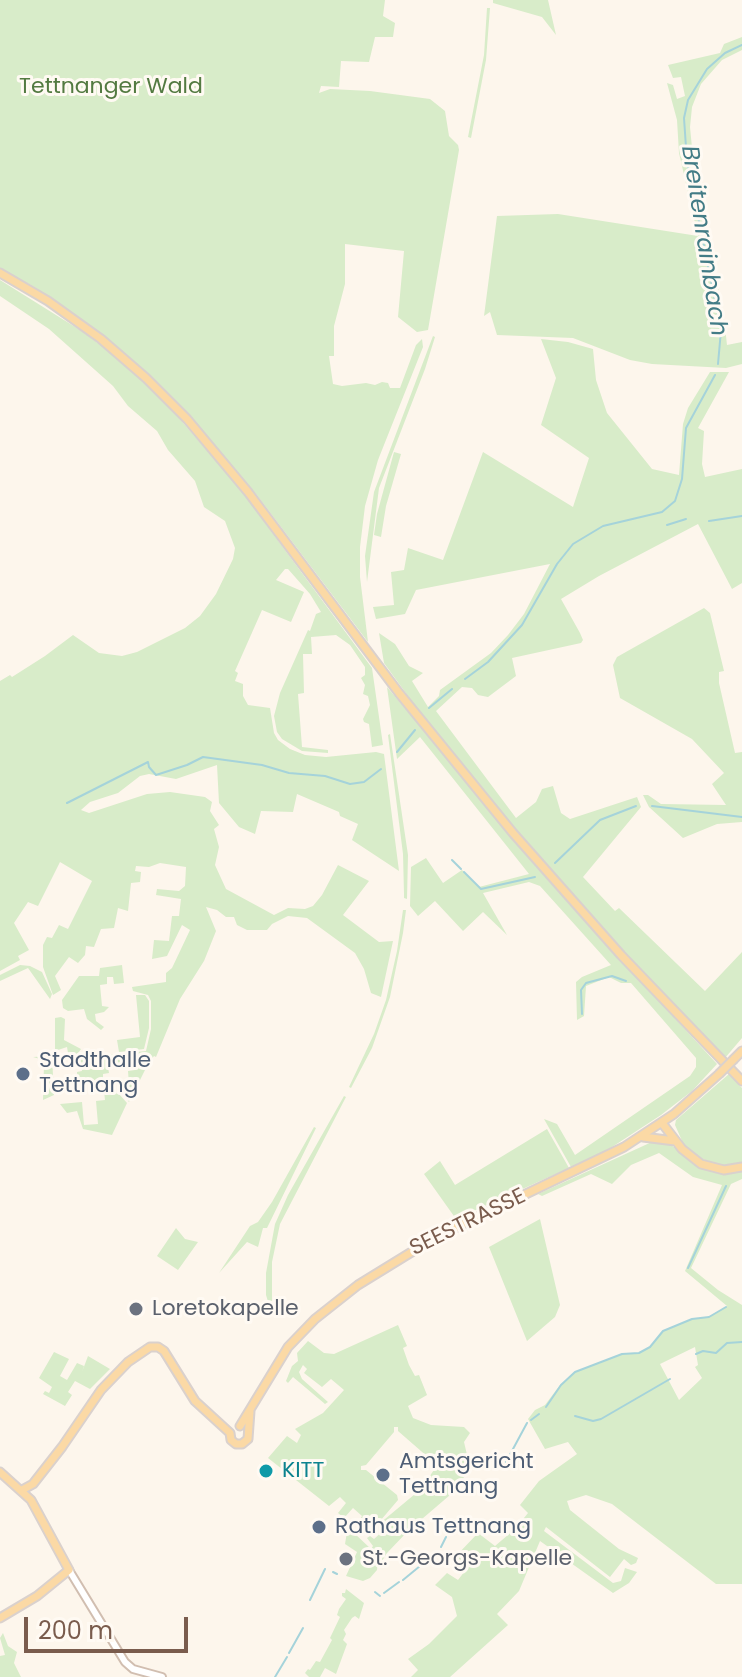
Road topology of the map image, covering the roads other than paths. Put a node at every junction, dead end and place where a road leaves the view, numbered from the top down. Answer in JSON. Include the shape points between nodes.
{"nodes":[{"id":1,"x":0,"y":273,"type":"edge"},
{"id":2,"x":742,"y":1051,"type":"edge"},
{"id":3,"x":742,"y":1081,"type":"edge"},
{"id":4,"x":662,"y":1123,"type":"junction"},
{"id":5,"x":641,"y":1137,"type":"junction"},
{"id":6,"x":676,"y":1141,"type":"junction"},
{"id":7,"x":742,"y":1167,"type":"edge"},
{"id":8,"x":0,"y":1472,"type":"edge"},
{"id":9,"x":22,"y":1490,"type":"junction"},
{"id":10,"x":69,"y":1570,"type":"junction"},
{"id":11,"x":0,"y":1618,"type":"edge"},
{"id":12,"x":162,"y":1677,"type":"edge"}],
"edges":[{"from":1,"to":3,"type":"main road","via":[[83,326],[175,406],[502,820],[581,912]]},
{"from":2,"to":4,"type":"main road","name":"SEESTRASSE","bridge":true},
{"from":4,"to":5,"type":"main road","name":"SEESTRASSE"},
{"from":4,"to":6,"type":"main road"},
{"from":5,"to":6,"type":"main road"},
{"from":5,"to":9,"type":"main road","name":"SEESTRASSE","via":[[436,1237],[371,1275],[294,1341],[237,1430],[219,1424],[195,1401],[164,1351],[153,1346],[110,1379],[33,1484]]},
{"from":6,"to":7,"type":"main road","via":[[701,1164],[724,1170]]},
{"from":8,"to":9,"type":"main road"},
{"from":9,"to":10,"type":"main road"},
{"from":10,"to":11,"type":"main road"},
{"from":10,"to":12,"type":"street","via":[[125,1662]]}]}
